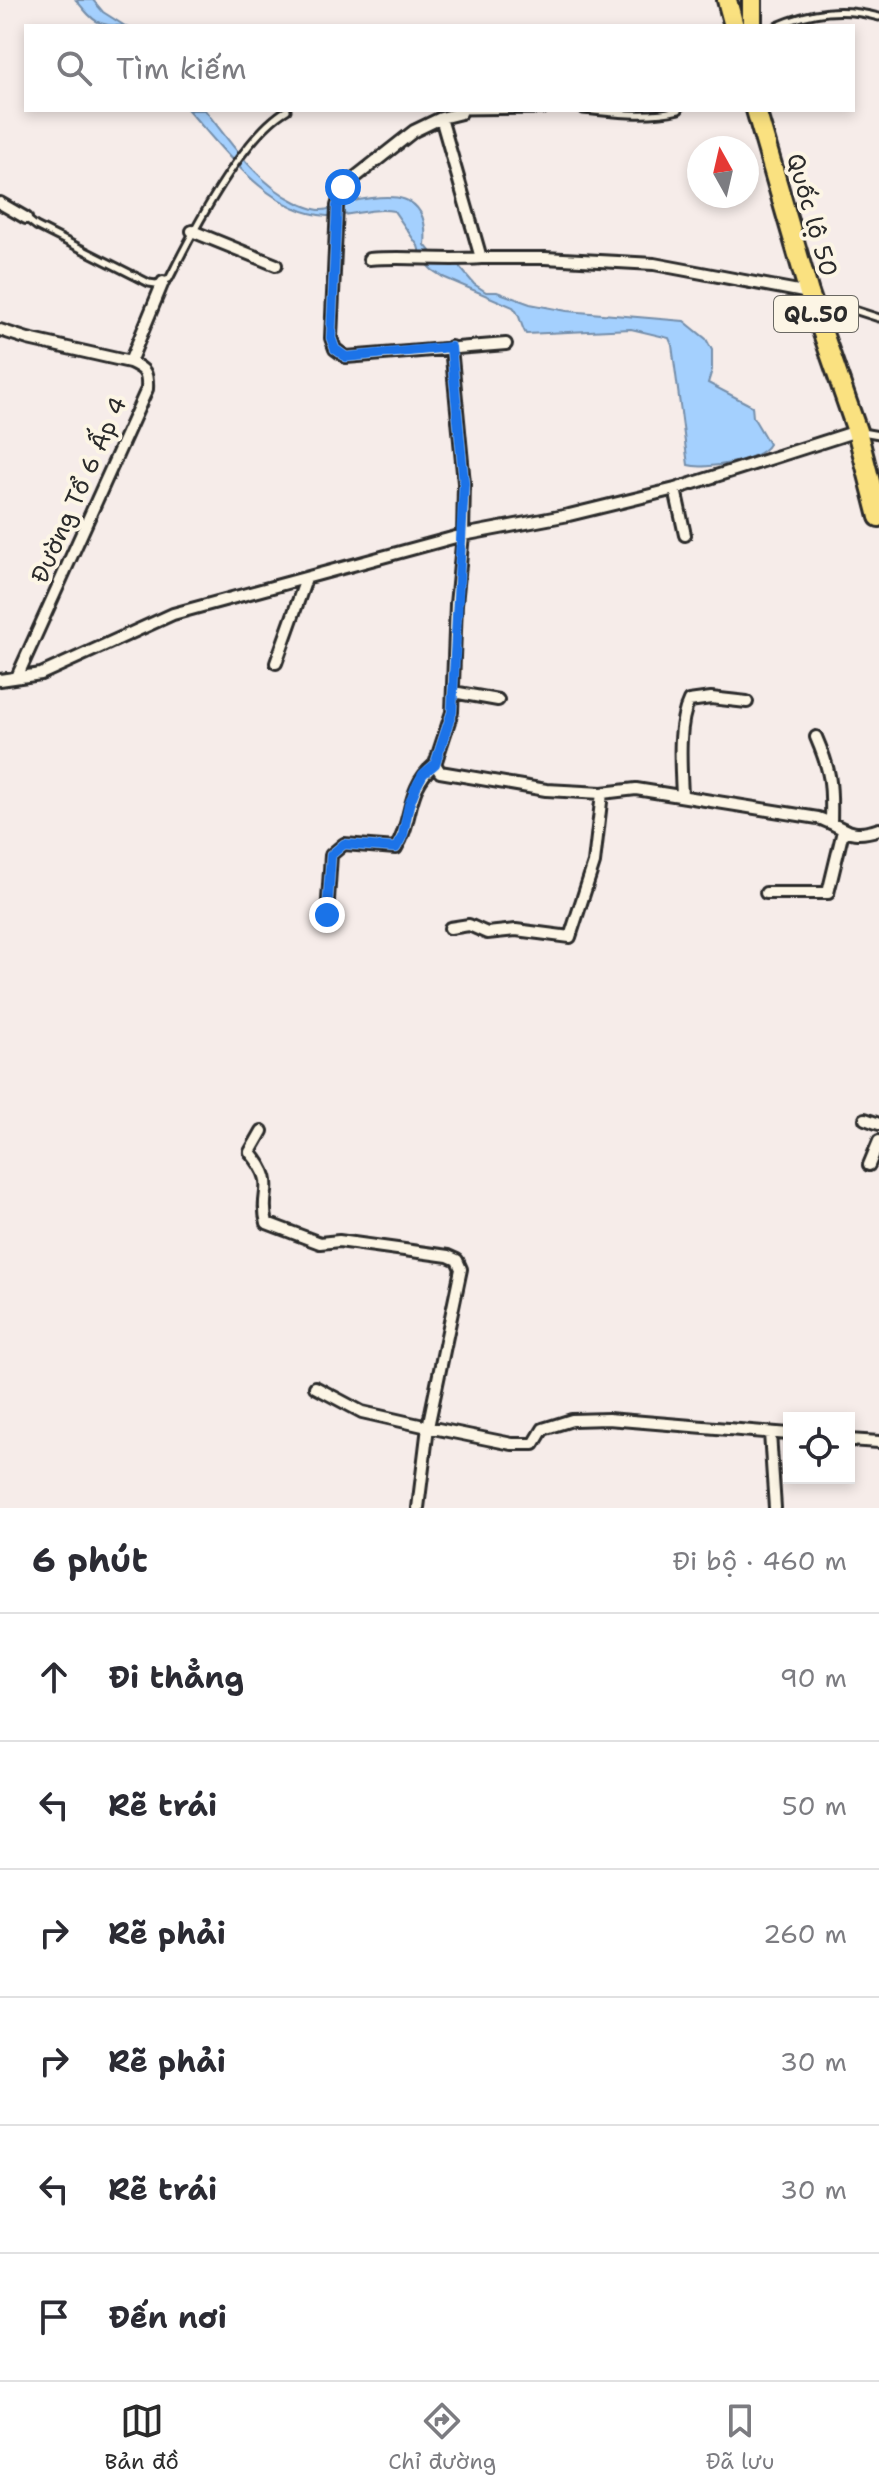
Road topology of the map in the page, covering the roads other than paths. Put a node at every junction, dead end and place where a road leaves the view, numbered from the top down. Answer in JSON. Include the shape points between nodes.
{"nodes":[{"id":1,"x":727,"y":0,"type":"edge"},
{"id":2,"x":752,"y":0,"type":"edge"},
{"id":3,"x":879,"y":17,"type":"edge"},
{"id":4,"x":733,"y":24,"type":"edge"},
{"id":5,"x":752,"y":24,"type":"edge"},
{"id":6,"x":782,"y":24,"type":"edge"},
{"id":7,"x":285,"y":112,"type":"edge"},
{"id":8,"x":457,"y":112,"type":"edge"},
{"id":9,"x":606,"y":112,"type":"edge"},
{"id":10,"x":672,"y":112,"type":"edge"},
{"id":11,"x":757,"y":112,"type":"edge"},
{"id":12,"x":441,"y":118,"type":"junction"},
{"id":13,"x":0,"y":203,"type":"edge"},
{"id":14,"x":26,"y":218,"type":"joint"},
{"id":15,"x":192,"y":231,"type":"junction"},
{"id":16,"x":481,"y":258,"type":"junction"},
{"id":17,"x":369,"y":259,"type":"dead end"},
{"id":18,"x":276,"y":265,"type":"dead end"},
{"id":19,"x":163,"y":282,"type":"junction"},
{"id":20,"x":809,"y":293,"type":"junction"},
{"id":21,"x":817,"y":314,"type":"junction"},
{"id":22,"x":879,"y":318,"type":"edge"},
{"id":23,"x":0,"y":330,"type":"edge"},
{"id":24,"x":506,"y":344,"type":"dead end"},
{"id":25,"x":451,"y":347,"type":"junction"},
{"id":26,"x":130,"y":362,"type":"junction"},
{"id":27,"x":857,"y":431,"type":"junction"},
{"id":28,"x":879,"y":435,"type":"edge"},
{"id":29,"x":675,"y":489,"type":"junction"},
{"id":30,"x":879,"y":517,"type":"edge"},
{"id":31,"x":463,"y":535,"type":"junction"},
{"id":32,"x":685,"y":535,"type":"dead end"},
{"id":33,"x":306,"y":579,"type":"junction"},
{"id":34,"x":276,"y":663,"type":"dead end"},
{"id":35,"x":17,"y":677,"type":"junction"},
{"id":36,"x":0,"y":680,"type":"edge"},
{"id":37,"x":453,"y":692,"type":"junction"},
{"id":38,"x":498,"y":700,"type":"dead end"},
{"id":39,"x":747,"y":702,"type":"dead end"},
{"id":40,"x":816,"y":737,"type":"dead end"},
{"id":41,"x":435,"y":764,"type":"junction"},
{"id":42,"x":602,"y":793,"type":"junction"},
{"id":43,"x":682,"y":796,"type":"junction"},
{"id":44,"x":831,"y":822,"type":"junction"},
{"id":45,"x":879,"y":829,"type":"edge"},
{"id":46,"x":843,"y":831,"type":"junction"},
{"id":47,"x":766,"y":893,"type":"dead end"},
{"id":48,"x":327,"y":915,"type":"dead end"},
{"id":49,"x":450,"y":928,"type":"dead end"},
{"id":50,"x":865,"y":1119,"type":"dead end"},
{"id":51,"x":879,"y":1124,"type":"edge"},
{"id":52,"x":262,"y":1131,"type":"dead end"},
{"id":53,"x":879,"y":1141,"type":"edge"},
{"id":54,"x":869,"y":1165,"type":"dead end"},
{"id":55,"x":315,"y":1387,"type":"dead end"},
{"id":56,"x":428,"y":1427,"type":"junction"},
{"id":57,"x":770,"y":1433,"type":"junction"},
{"id":58,"x":783,"y":1434,"type":"edge"},
{"id":59,"x":855,"y":1440,"type":"edge"},
{"id":60,"x":879,"y":1442,"type":"edge"},
{"id":61,"x":418,"y":1508,"type":"edge"},
{"id":62,"x":775,"y":1508,"type":"edge"}],
"edges":[{"from":1,"to":4,"type":"highway"},
{"from":2,"to":5,"type":"highway"},
{"from":3,"to":6,"type":"lane","via":[[837,10]]},
{"from":7,"to":15,"type":"lane","via":[[244,150]]},
{"from":8,"to":12,"type":"street"},
{"from":9,"to":10,"type":"lane"},
{"from":11,"to":20,"type":"highway","name":"Quốc lộ 50","number":"QL.50"},
{"from":12,"to":16,"type":"street"},
{"from":12,"to":25,"type":"street","via":[[414,131],[343,187],[337,206],[331,338],[346,357]]},
{"from":13,"to":14,"type":"street"},
{"from":14,"to":19,"type":"lane","via":[[149,283]]},
{"from":15,"to":18,"type":"street"},
{"from":15,"to":19,"type":"lane"},
{"from":16,"to":17,"type":"street"},
{"from":16,"to":20,"type":"street","via":[[654,264]]},
{"from":19,"to":26,"type":"street"},
{"from":20,"to":21,"type":"highway","name":"Quốc lộ 50","number":"QL.50"},
{"from":21,"to":22,"type":"lane","via":[[848,308]]},
{"from":21,"to":27,"type":"highway","name":"Quốc lộ 50","number":"QL.50"},
{"from":23,"to":26,"type":"street","name":"Đường Tổ 6 Ấp 4"},
{"from":24,"to":25,"type":"street"},
{"from":25,"to":31,"type":"street","via":[[464,483]]},
{"from":26,"to":35,"type":"street","name":"Đường Tổ 6 Ấp 4","via":[[148,374],[147,389]]},
{"from":27,"to":28,"type":"lane"},
{"from":27,"to":29,"type":"street"},
{"from":27,"to":30,"type":"highway","name":"Quốc lộ 50","number":"QL.50"},
{"from":29,"to":31,"type":"street"},
{"from":29,"to":32,"type":"street"},
{"from":31,"to":33,"type":"street"},
{"from":31,"to":37,"type":"street"},
{"from":33,"to":34,"type":"street"},
{"from":33,"to":35,"type":"street","via":[[173,614],[41,674]]},
{"from":35,"to":36,"type":"street"},
{"from":37,"to":38,"type":"street"},
{"from":37,"to":41,"type":"street"},
{"from":39,"to":43,"type":"street","via":[[689,701],[681,753]]},
{"from":40,"to":44,"type":"street","via":[[833,786]]},
{"from":41,"to":42,"type":"street","via":[[440,772],[546,790]]},
{"from":41,"to":48,"type":"street","via":[[416,787],[396,848],[344,844],[331,855]]},
{"from":42,"to":43,"type":"street","via":[[636,789]]},
{"from":42,"to":49,"type":"street","via":[[594,863],[570,937],[516,930],[487,933],[469,925]]},
{"from":43,"to":44,"type":"street"},
{"from":44,"to":46,"type":"street"},
{"from":45,"to":46,"type":"street"},
{"from":46,"to":47,"type":"street","via":[[828,893]]},
{"from":50,"to":51,"type":"street"},
{"from":52,"to":56,"type":"street","via":[[250,1152],[266,1175],[267,1223],[320,1243],[357,1243],[457,1260],[461,1269]]},
{"from":53,"to":54,"type":"street"},
{"from":55,"to":56,"type":"street","via":[[362,1412]]},
{"from":56,"to":57,"type":"street","via":[[512,1444],[534,1444],[543,1429],[572,1420]]},
{"from":56,"to":61,"type":"street"},
{"from":57,"to":58,"type":"street"},
{"from":57,"to":62,"type":"street"},
{"from":59,"to":60,"type":"street"}]}
